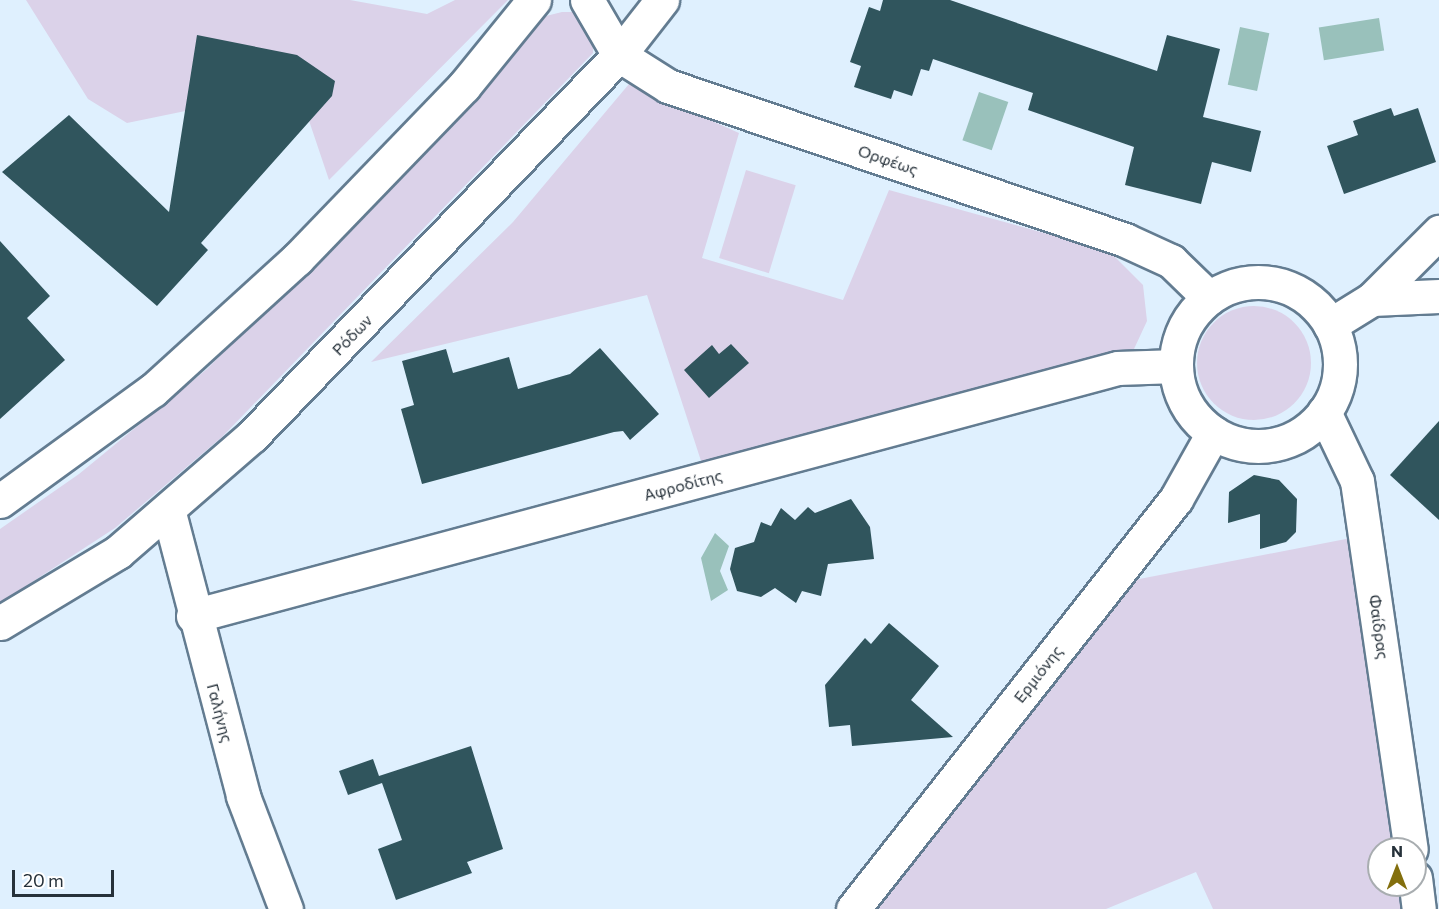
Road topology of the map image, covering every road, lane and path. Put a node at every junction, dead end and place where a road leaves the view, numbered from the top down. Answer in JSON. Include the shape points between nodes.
{"nodes":[{"id":1,"x":534,"y":0,"type":"edge"},
{"id":2,"x":586,"y":0,"type":"edge"},
{"id":3,"x":662,"y":0,"type":"edge"},
{"id":4,"x":619,"y":54,"type":"junction"},
{"id":5,"x":1439,"y":232,"type":"edge"},
{"id":6,"x":1439,"y":296,"type":"edge"},
{"id":7,"x":1209,"y":298,"type":"junction"},
{"id":8,"x":1372,"y":299,"type":"junction"},
{"id":9,"x":1330,"y":325,"type":"junction"},
{"id":10,"x":1176,"y":366,"type":"junction"},
{"id":11,"x":1324,"y":412,"type":"junction"},
{"id":12,"x":1213,"y":432,"type":"junction"},
{"id":13,"x":0,"y":501,"type":"edge"},
{"id":14,"x":169,"y":513,"type":"junction"},
{"id":15,"x":193,"y":616,"type":"junction"},
{"id":16,"x":0,"y":623,"type":"edge"},
{"id":17,"x":1409,"y":837,"type":"edge"},
{"id":18,"x":286,"y":909,"type":"edge"},
{"id":19,"x":853,"y":909,"type":"edge"}],
"edges":[{"from":1,"to":13,"type":"street","via":[[464,86],[297,260],[153,390]]},
{"from":2,"to":4,"type":"street","name":"Ορφέως"},
{"from":3,"to":4,"type":"street","name":"Ρόδων"},
{"from":4,"to":7,"type":"street","name":"Ορφέως","via":[[668,86],[1125,240],[1171,261]]},
{"from":4,"to":14,"type":"street","name":"Ρόδων","via":[[344,343]]},
{"from":5,"to":8,"type":"street"},
{"from":6,"to":8,"type":"street"},
{"from":7,"to":9,"type":"street","via":[[1253,282],[1276,283],[1316,306]]},
{"from":7,"to":10,"type":"street","via":[[1184,328]]},
{"from":8,"to":9,"type":"street"},
{"from":9,"to":11,"type":"street","via":[[1341,364],[1337,390]]},
{"from":10,"to":12,"type":"street","via":[[1194,415]]},
{"from":10,"to":15,"type":"street","name":"Αφροδίτης","via":[[1118,368]]},
{"from":11,"to":12,"type":"street","via":[[1285,442],[1236,443]]},
{"from":11,"to":17,"type":"street","name":"Φαίδρας","via":[[1357,481]]},
{"from":12,"to":19,"type":"street","name":"Ερμιόνης","via":[[1176,499]]},
{"from":14,"to":15,"type":"street","name":"Γαλήνης"},
{"from":14,"to":16,"type":"street","name":"Ρόδων","via":[[118,552]]},
{"from":15,"to":18,"type":"street","name":"Γαλήνης","via":[[243,796]]}]}
